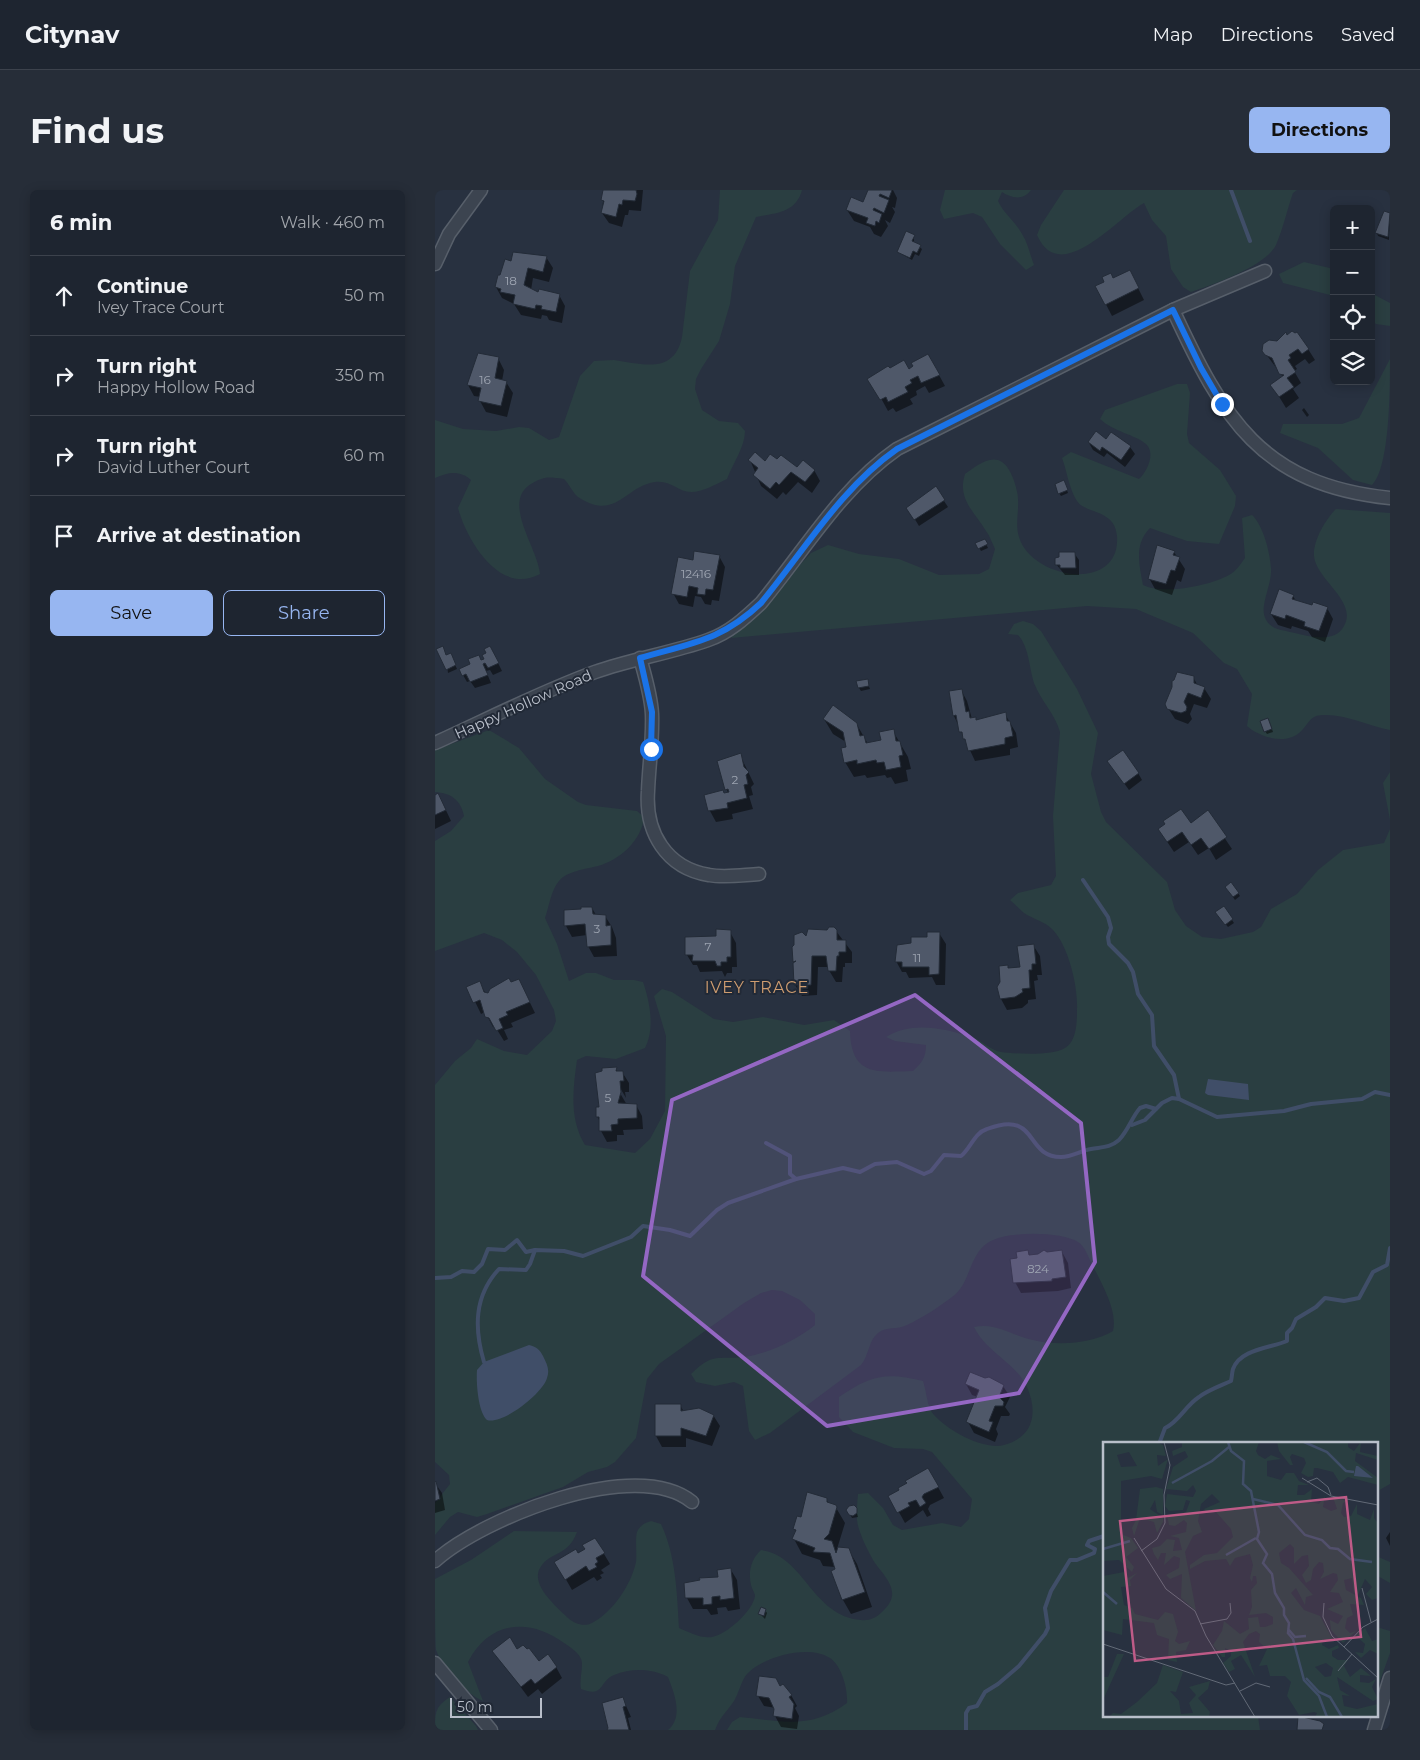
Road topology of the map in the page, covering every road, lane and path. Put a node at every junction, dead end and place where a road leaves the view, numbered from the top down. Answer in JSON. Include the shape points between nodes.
{"nodes":[{"id":1,"x":481,"y":190,"type":"edge"},
{"id":2,"x":435,"y":264,"type":"edge"},
{"id":3,"x":1265,"y":271,"type":"dead end"},
{"id":4,"x":1173,"y":310,"type":"junction"},
{"id":5,"x":1390,"y":498,"type":"edge"},
{"id":6,"x":640,"y":658,"type":"junction"},
{"id":7,"x":435,"y":744,"type":"edge"},
{"id":8,"x":759,"y":874,"type":"dead end"},
{"id":9,"x":692,"y":1502,"type":"dead end"},
{"id":10,"x":435,"y":1560,"type":"edge"},
{"id":11,"x":435,"y":1663,"type":"edge"},
{"id":12,"x":1390,"y":1678,"type":"edge"},
{"id":13,"x":491,"y":1730,"type":"edge"},
{"id":14,"x":1374,"y":1730,"type":"edge"}],
"edges":[{"from":1,"to":2,"type":"street","via":[[449,234]]},
{"from":3,"to":4,"type":"street","name":"Happy Hollow Road"},
{"from":4,"to":5,"type":"street","via":[[1222,404],[1263,450],[1315,482],[1339,490]]},
{"from":4,"to":6,"type":"street","name":"Happy Hollow Road","via":[[897,449],[853,486],[761,603],[744,619],[709,640]]},
{"from":6,"to":7,"type":"street","name":"Happy Hollow Road","via":[[556,687]]},
{"from":6,"to":8,"type":"street","via":[[652,712],[647,792],[656,840],[680,864],[693,871],[721,876]]},
{"from":9,"to":10,"type":"street","via":[[684,1495],[658,1486],[600,1489],[565,1497],[496,1522]]},
{"from":11,"to":13,"type":"street"},
{"from":12,"to":14,"type":"street"}]}
